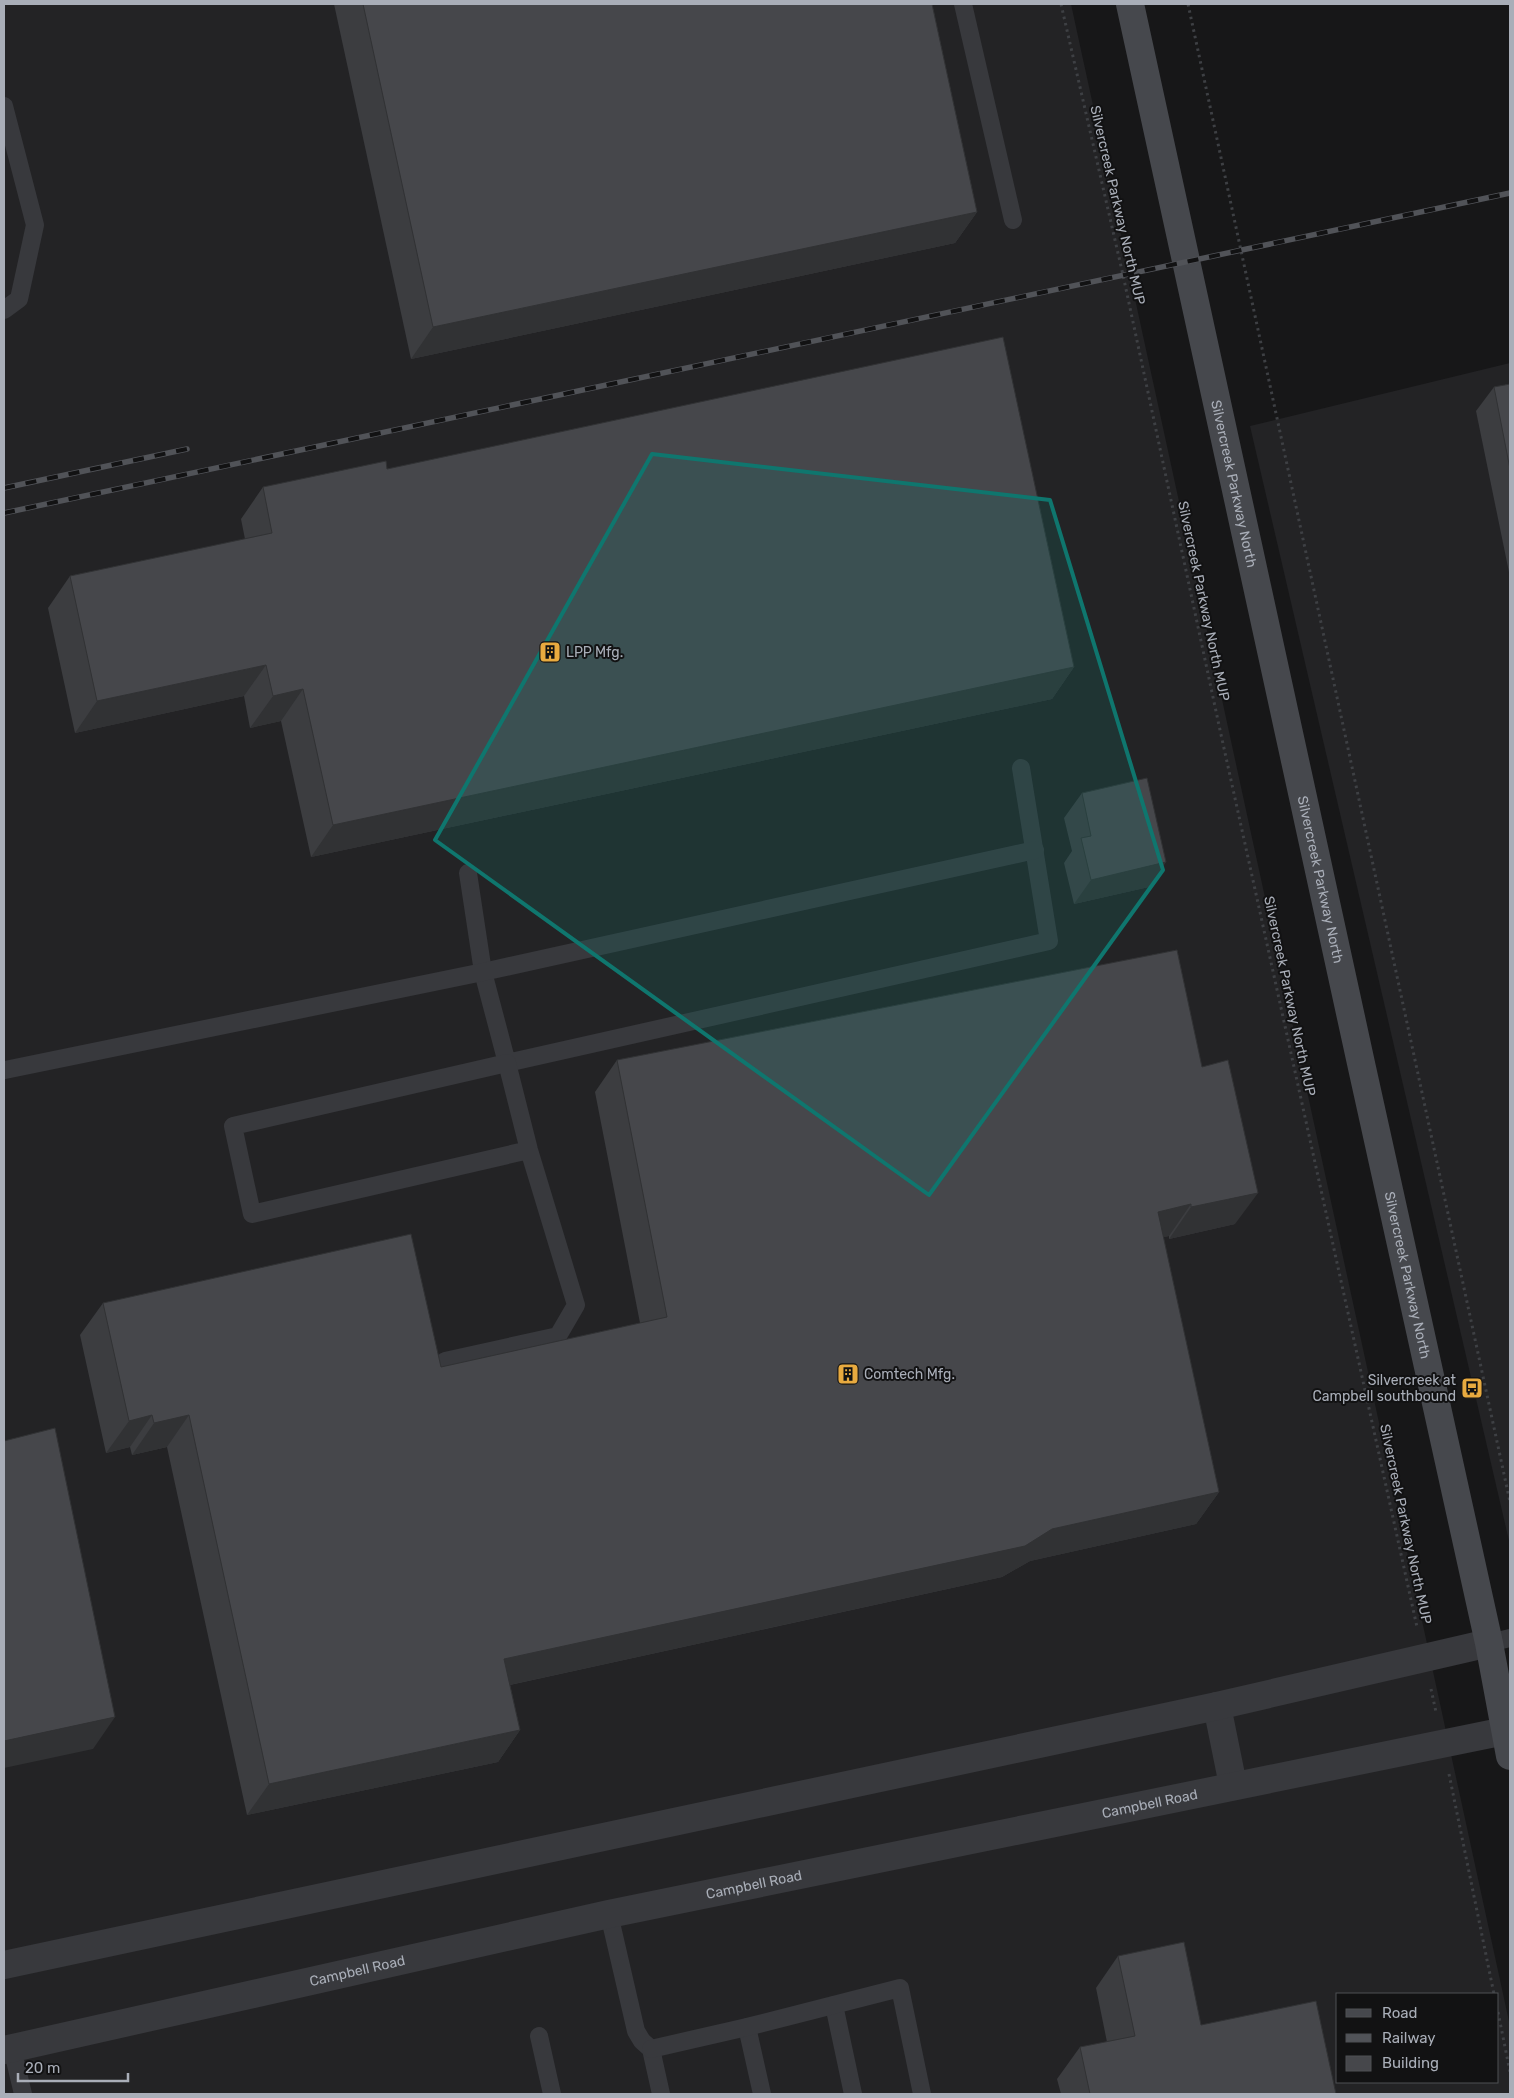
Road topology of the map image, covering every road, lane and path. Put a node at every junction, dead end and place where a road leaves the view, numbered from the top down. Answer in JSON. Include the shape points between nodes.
{"nodes":[{"id":1,"x":963,"y":4,"type":"edge"},
{"id":2,"x":1061,"y":4,"type":"edge"},
{"id":3,"x":1130,"y":4,"type":"edge"},
{"id":4,"x":1188,"y":4,"type":"edge"},
{"id":5,"x":4,"y":106,"type":"edge"},
{"id":6,"x":1013,"y":220,"type":"dead end"},
{"id":7,"x":4,"y":310,"type":"edge"},
{"id":8,"x":1021,"y":768,"type":"dead end"},
{"id":9,"x":1035,"y":850,"type":"junction"},
{"id":10,"x":468,"y":873,"type":"dead end"},
{"id":11,"x":483,"y":972,"type":"junction"},
{"id":12,"x":507,"y":1063,"type":"junction"},
{"id":13,"x":6,"y":1070,"type":"dead end"},
{"id":14,"x":529,"y":1150,"type":"junction"},
{"id":15,"x":445,"y":1361,"type":"dead end"},
{"id":16,"x":1510,"y":1502,"type":"edge"},
{"id":17,"x":1499,"y":1640,"type":"edge"},
{"id":18,"x":1424,"y":1658,"type":"junction"},
{"id":19,"x":1217,"y":1706,"type":"junction"},
{"id":20,"x":1443,"y":1743,"type":"junction"},
{"id":21,"x":1508,"y":1743,"type":"edge"},
{"id":22,"x":1234,"y":1785,"type":"junction"},
{"id":23,"x":609,"y":1914,"type":"junction"},
{"id":24,"x":4,"y":1965,"type":"edge"},
{"id":25,"x":1494,"y":1993,"type":"edge"},
{"id":26,"x":834,"y":2005,"type":"junction"},
{"id":27,"x":1499,"y":2017,"type":"edge"},
{"id":28,"x":746,"y":2028,"type":"junction"},
{"id":29,"x":539,"y":2036,"type":"dead end"},
{"id":30,"x":650,"y":2048,"type":"junction"},
{"id":31,"x":8,"y":2049,"type":"edge"},
{"id":32,"x":1510,"y":2072,"type":"edge"},
{"id":33,"x":23,"y":2094,"type":"edge"},
{"id":34,"x":552,"y":2094,"type":"edge"},
{"id":35,"x":661,"y":2094,"type":"edge"},
{"id":36,"x":762,"y":2094,"type":"edge"},
{"id":37,"x":853,"y":2094,"type":"edge"},
{"id":38,"x":922,"y":2094,"type":"edge"}],
"edges":[{"from":1,"to":6,"type":"lane"},
{"from":2,"to":18,"type":"path","name":"Silvercreek Parkway North MUP","via":[[1123,274]]},
{"from":3,"to":17,"type":"main road","name":"Silvercreek Parkway North","via":[[1300,789]]},
{"from":4,"to":16,"type":"path"},
{"from":5,"to":7,"type":"lane","via":[[34,225],[20,298]]},
{"from":8,"to":9,"type":"lane"},
{"from":9,"to":11,"type":"lane"},
{"from":9,"to":12,"type":"lane","via":[[1049,941]]},
{"from":10,"to":11,"type":"lane"},
{"from":11,"to":12,"type":"lane"},
{"from":11,"to":13,"type":"lane"},
{"from":12,"to":14,"type":"lane"},
{"from":12,"to":14,"type":"lane","via":[[233,1126],[252,1214]]},
{"from":14,"to":15,"type":"lane","via":[[576,1306],[558,1336]]},
{"from":17,"to":18,"type":"street"},
{"from":17,"to":21,"type":"main road","name":"Silvercreek Parkway North"},
{"from":18,"to":19,"type":"street"},
{"from":18,"to":20,"type":"path","name":"Silvercreek Parkway North MUP"},
{"from":19,"to":22,"type":"street"},
{"from":19,"to":24,"type":"street"},
{"from":20,"to":21,"type":"street","name":"Campbell Road"},
{"from":20,"to":22,"type":"street","name":"Campbell Road"},
{"from":20,"to":25,"type":"path","name":"Silvercreek Parkway North MUP"},
{"from":22,"to":23,"type":"street","name":"Campbell Road"},
{"from":23,"to":30,"type":"lane","via":[[636,2031]]},
{"from":23,"to":31,"type":"street","name":"Campbell Road"},
{"from":26,"to":28,"type":"lane"},
{"from":26,"to":37,"type":"lane"},
{"from":26,"to":38,"type":"lane","via":[[900,1988]]},
{"from":27,"to":32,"type":"path"},
{"from":28,"to":30,"type":"lane"},
{"from":28,"to":36,"type":"lane"},
{"from":29,"to":34,"type":"lane"},
{"from":30,"to":35,"type":"lane"},
{"from":31,"to":33,"type":"lane"}]}
